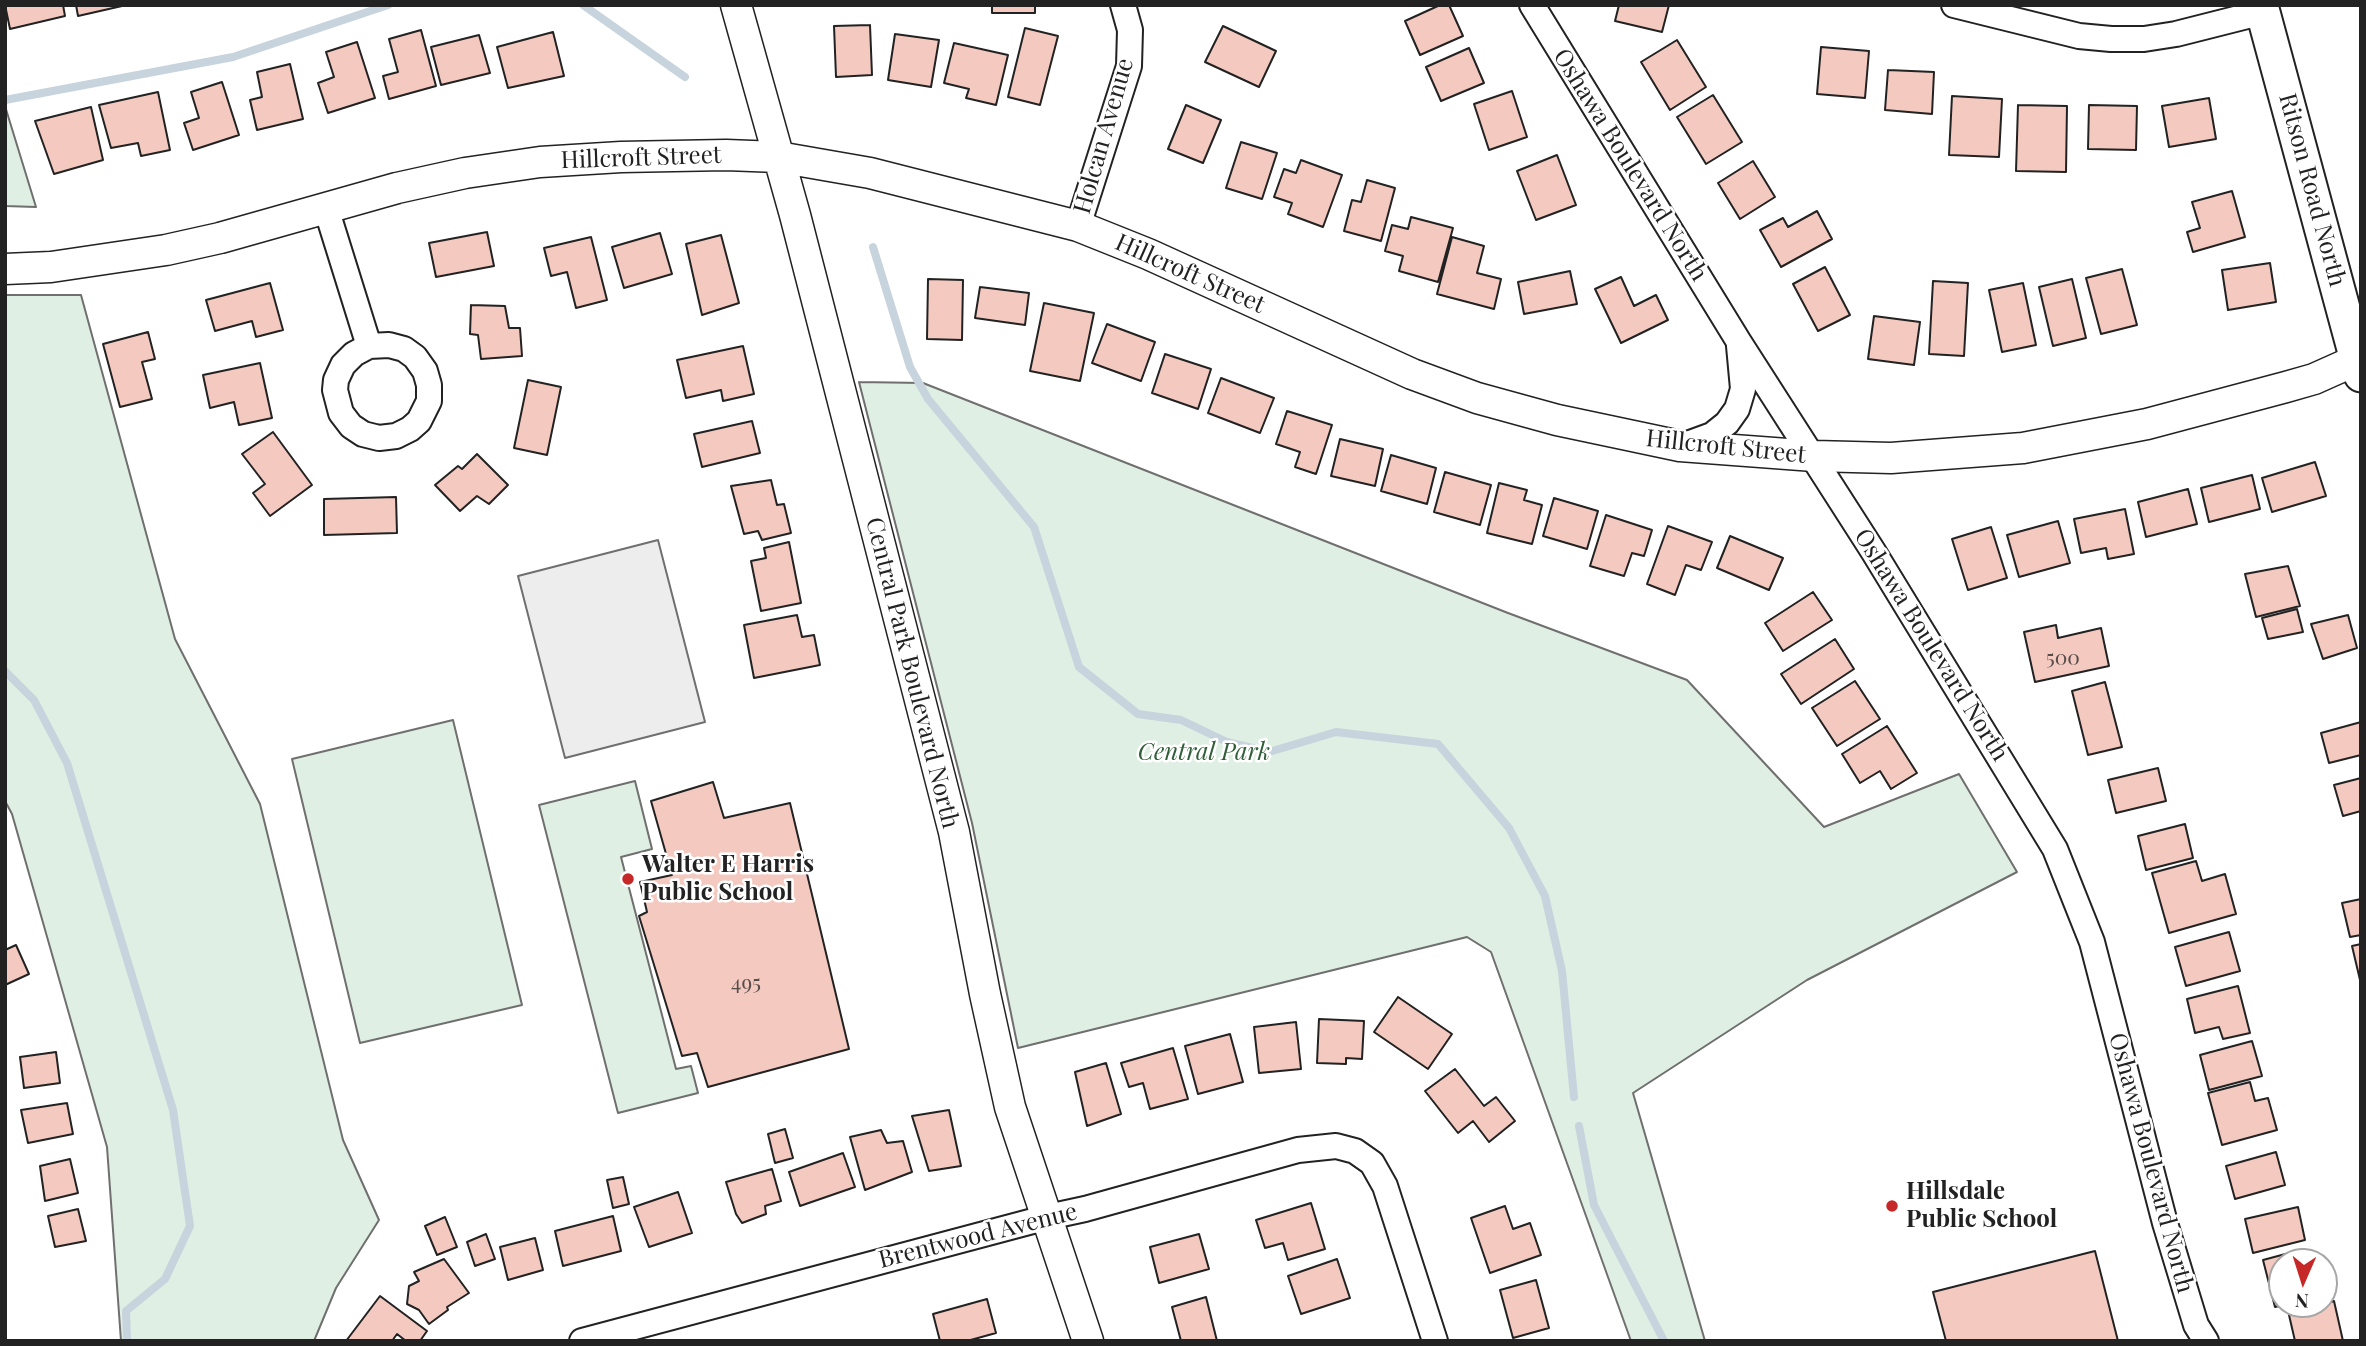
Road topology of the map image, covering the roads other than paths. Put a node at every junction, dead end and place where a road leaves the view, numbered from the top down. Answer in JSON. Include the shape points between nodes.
{"nodes":[{"id":1,"x":736,"y":5,"type":"edge"},
{"id":2,"x":1124,"y":5,"type":"edge"},
{"id":3,"x":1532,"y":5,"type":"edge"},
{"id":4,"x":1954,"y":5,"type":"edge"},
{"id":5,"x":2262,"y":8,"type":"edge"},
{"id":6,"x":778,"y":158,"type":"junction"},
{"id":7,"x":326,"y":208,"type":"junction"},
{"id":8,"x":1078,"y":226,"type":"junction"},
{"id":9,"x":5,"y":269,"type":"edge"},
{"id":10,"x":2348,"y":275,"type":"edge"},
{"id":11,"x":1739,"y":342,"type":"junction"},
{"id":12,"x":369,"y":346,"type":"dead end"},
{"id":13,"x":2359,"y":364,"type":"edge"},
{"id":14,"x":1680,"y":446,"type":"junction"},
{"id":15,"x":1814,"y":456,"type":"junction"},
{"id":16,"x":1048,"y":1217,"type":"junction"},
{"id":17,"x":582,"y":1341,"type":"edge"},
{"id":18,"x":1088,"y":1341,"type":"edge"},
{"id":19,"x":1434,"y":1341,"type":"edge"},
{"id":20,"x":2206,"y":1341,"type":"edge"}],
"edges":[{"from":1,"to":6,"type":"street","name":"Central Park Boulevard North"},
{"from":2,"to":8,"type":"street","name":"Holcan Avenue","via":[[1130,30],[1129,66]]},
{"from":3,"to":11,"type":"street","name":"Oshawa Boulevard North"},
{"from":4,"to":5,"type":"street","via":[[2080,36],[2111,39],[2176,34]]},
{"from":5,"to":10,"type":"main road","name":"Ritson Road North"},
{"from":6,"to":7,"type":"street","name":"Hillcroft Street","via":[[634,156],[540,162],[465,173]]},
{"from":6,"to":8,"type":"street","name":"Hillcroft Street","via":[[870,173]]},
{"from":6,"to":16,"type":"street","name":"Central Park Boulevard North","via":[[954,832],[1010,1107]]},
{"from":7,"to":9,"type":"street","name":"Hillcroft Street","via":[[166,250]]},
{"from":7,"to":12,"type":"street"},
{"from":8,"to":14,"type":"street","name":"Hillcroft Street","via":[[1412,374],[1477,398]]},
{"from":10,"to":13,"type":"main road","name":"Ritson Road North"},
{"from":11,"to":14,"type":"street","via":[[1742,389],[1737,409],[1712,435]]},
{"from":11,"to":15,"type":"street","name":"Oshawa Boulevard North"},
{"from":13,"to":15,"type":"street","name":"Hillcroft Street","via":[[2090,437],[1956,454]]},
{"from":14,"to":15,"type":"street","name":"Hillcroft Street"},
{"from":15,"to":20,"type":"street","name":"Oshawa Boulevard North","via":[[2055,849],[2092,942],[2165,1223],[2196,1325]]},
{"from":16,"to":17,"type":"street","name":"Brentwood Avenue"},
{"from":16,"to":18,"type":"street","name":"Central Park Boulevard North"},
{"from":16,"to":19,"type":"street","name":"Brentwood Avenue","via":[[1298,1150],[1336,1146],[1355,1151],[1372,1163],[1385,1186]]}]}
